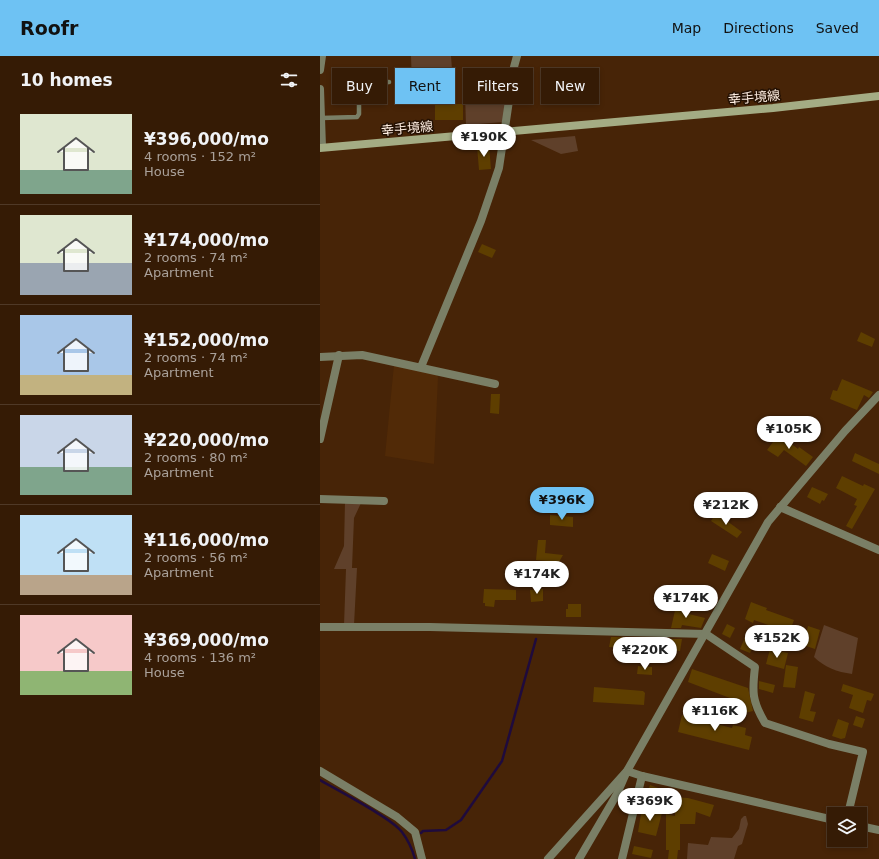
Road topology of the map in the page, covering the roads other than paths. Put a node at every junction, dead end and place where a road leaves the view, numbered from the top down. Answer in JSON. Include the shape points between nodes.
{"nodes":[{"id":1,"x":322,"y":56,"type":"edge"},
{"id":2,"x":517,"y":56,"type":"edge"},
{"id":3,"x":320,"y":70,"type":"edge"},
{"id":4,"x":389,"y":82,"type":"dead end"},
{"id":5,"x":320,"y":89,"type":"edge"},
{"id":6,"x":879,"y":96,"type":"edge"},
{"id":7,"x":321,"y":118,"type":"junction"},
{"id":8,"x":505,"y":131,"type":"junction"},
{"id":9,"x":321,"y":147,"type":"edge"},
{"id":10,"x":340,"y":355,"type":"junction"},
{"id":11,"x":320,"y":357,"type":"edge"},
{"id":12,"x":420,"y":367,"type":"junction"},
{"id":13,"x":495,"y":384,"type":"dead end"},
{"id":14,"x":879,"y":394,"type":"edge"},
{"id":15,"x":324,"y":404,"type":"edge"},
{"id":16,"x":320,"y":439,"type":"edge"},
{"id":17,"x":320,"y":499,"type":"edge"},
{"id":18,"x":384,"y":501,"type":"dead end"},
{"id":19,"x":780,"y":507,"type":"junction"},
{"id":20,"x":879,"y":550,"type":"edge"},
{"id":21,"x":320,"y":627,"type":"edge"},
{"id":22,"x":706,"y":634,"type":"junction"},
{"id":23,"x":320,"y":771,"type":"edge"},
{"id":24,"x":627,"y":771,"type":"junction"},
{"id":25,"x":642,"y":776,"type":"junction"},
{"id":26,"x":850,"y":807,"type":"edge"},
{"id":27,"x":827,"y":818,"type":"edge"},
{"id":28,"x":867,"y":827,"type":"edge"},
{"id":29,"x":879,"y":830,"type":"edge"},
{"id":30,"x":422,"y":859,"type":"edge"},
{"id":31,"x":548,"y":859,"type":"edge"},
{"id":32,"x":579,"y":859,"type":"edge"},
{"id":33,"x":622,"y":859,"type":"edge"}],
"edges":[{"from":1,"to":3,"type":"street"},
{"from":2,"to":8,"type":"street"},
{"from":4,"to":7,"type":"lane","via":[[362,85],[359,88],[357,117]]},
{"from":5,"to":7,"type":"street"},
{"from":6,"to":8,"type":"main road","name":"幸手境線","via":[[773,108]]},
{"from":7,"to":9,"type":"street"},
{"from":8,"to":9,"type":"main road","name":"幸手境線"},
{"from":8,"to":12,"type":"street","via":[[499,168],[491,194]]},
{"from":10,"to":11,"type":"street"},
{"from":10,"to":12,"type":"street","via":[[362,354]]},
{"from":10,"to":15,"type":"street"},
{"from":12,"to":13,"type":"street"},
{"from":14,"to":19,"type":"street"},
{"from":15,"to":16,"type":"street"},
{"from":17,"to":18,"type":"street"},
{"from":19,"to":20,"type":"street"},
{"from":19,"to":22,"type":"street","via":[[768,522]]},
{"from":21,"to":22,"type":"street"},
{"from":22,"to":24,"type":"street"},
{"from":22,"to":26,"type":"street","via":[[755,667],[752,689],[758,711],[765,723],[863,752]]},
{"from":23,"to":30,"type":"street","via":[[397,817],[415,832]]},
{"from":24,"to":25,"type":"street"},
{"from":24,"to":31,"type":"street"},
{"from":24,"to":32,"type":"street","via":[[617,794]]},
{"from":25,"to":27,"type":"street"},
{"from":25,"to":33,"type":"street"},
{"from":28,"to":29,"type":"street"}]}
